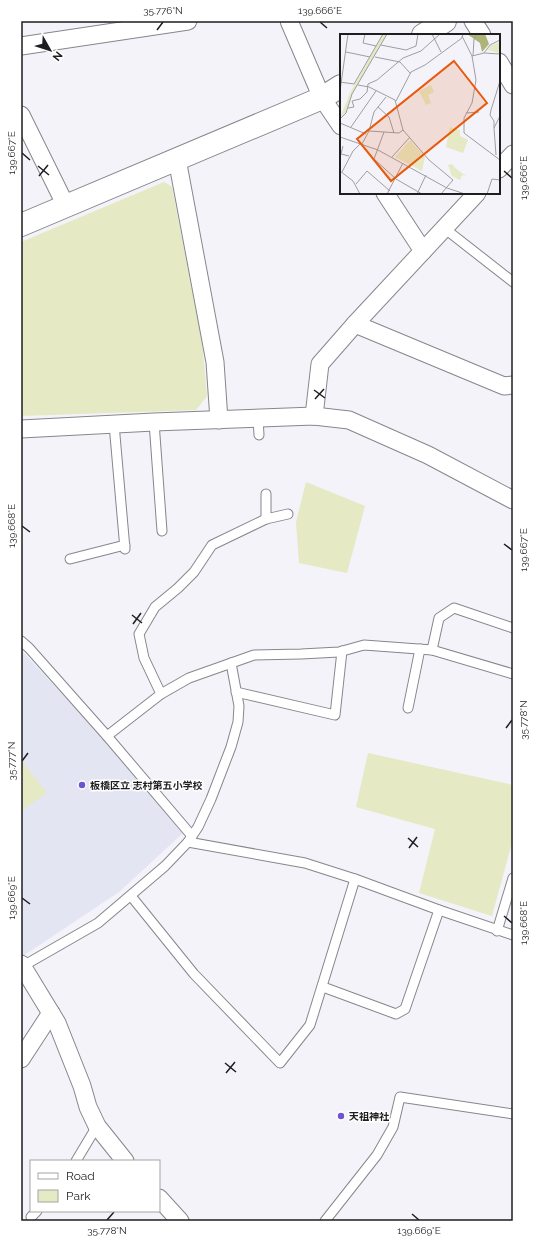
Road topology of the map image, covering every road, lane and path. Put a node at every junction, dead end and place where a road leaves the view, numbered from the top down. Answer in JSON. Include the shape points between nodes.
{"nodes":[{"id":1,"x":188,"y":21,"type":"edge"},
{"id":2,"x":289,"y":21,"type":"edge"},
{"id":3,"x":445,"y":21,"type":"edge"},
{"id":4,"x":473,"y":21,"type":"edge"},
{"id":5,"x":425,"y":34,"type":"edge"},
{"id":6,"x":481,"y":34,"type":"edge"},
{"id":7,"x":21,"y":46,"type":"edge"},
{"id":8,"x":500,"y":64,"type":"edge"},
{"id":9,"x":513,"y":85,"type":"edge"},
{"id":10,"x":340,"y":87,"type":"edge"},
{"id":11,"x":322,"y":98,"type":"junction"},
{"id":12,"x":21,"y":115,"type":"edge"},
{"id":13,"x":340,"y":125,"type":"edge"},
{"id":14,"x":513,"y":154,"type":"edge"},
{"id":15,"x":177,"y":159,"type":"junction"},
{"id":16,"x":500,"y":168,"type":"edge"},
{"id":17,"x":386,"y":194,"type":"edge"},
{"id":18,"x":476,"y":194,"type":"edge"},
{"id":19,"x":66,"y":206,"type":"junction"},
{"id":20,"x":21,"y":225,"type":"edge"},
{"id":21,"x":444,"y":228,"type":"junction"},
{"id":22,"x":423,"y":251,"type":"junction"},
{"id":23,"x":513,"y":282,"type":"edge"},
{"id":24,"x":355,"y":324,"type":"junction"},
{"id":25,"x":513,"y":385,"type":"edge"},
{"id":26,"x":314,"y":416,"type":"junction"},
{"id":27,"x":258,"y":418,"type":"junction"},
{"id":28,"x":219,"y":420,"type":"junction"},
{"id":29,"x":154,"y":422,"type":"junction"},
{"id":30,"x":114,"y":424,"type":"junction"},
{"id":31,"x":21,"y":430,"type":"edge"},
{"id":32,"x":259,"y":435,"type":"dead end"},
{"id":33,"x":266,"y":494,"type":"dead end"},
{"id":34,"x":513,"y":500,"type":"edge"},
{"id":35,"x":288,"y":514,"type":"dead end"},
{"id":36,"x":266,"y":519,"type":"junction"},
{"id":37,"x":162,"y":531,"type":"dead end"},
{"id":38,"x":70,"y":559,"type":"dead end"},
{"id":39,"x":513,"y":628,"type":"edge"},
{"id":40,"x":21,"y":641,"type":"edge"},
{"id":41,"x":420,"y":649,"type":"junction"},
{"id":42,"x":432,"y":650,"type":"junction"},
{"id":43,"x":342,"y":651,"type":"junction"},
{"id":44,"x":231,"y":663,"type":"junction"},
{"id":45,"x":513,"y":674,"type":"edge"},
{"id":46,"x":236,"y":692,"type":"junction"},
{"id":47,"x":161,"y":694,"type":"junction"},
{"id":48,"x":408,"y":708,"type":"dead end"},
{"id":49,"x":107,"y":736,"type":"junction"},
{"id":50,"x":190,"y":839,"type":"junction"},
{"id":51,"x":513,"y":878,"type":"edge"},
{"id":52,"x":355,"y":879,"type":"junction"},
{"id":53,"x":131,"y":896,"type":"junction"},
{"id":54,"x":439,"y":910,"type":"junction"},
{"id":55,"x":497,"y":930,"type":"junction"},
{"id":56,"x":513,"y":935,"type":"edge"},
{"id":57,"x":22,"y":965,"type":"edge"},
{"id":58,"x":323,"y":987,"type":"junction"},
{"id":59,"x":51,"y":1013,"type":"junction"},
{"id":60,"x":21,"y":1059,"type":"edge"},
{"id":61,"x":513,"y":1114,"type":"edge"},
{"id":62,"x":97,"y":1126,"type":"junction"},
{"id":63,"x":77,"y":1160,"type":"edge"},
{"id":64,"x":124,"y":1160,"type":"edge"},
{"id":65,"x":160,"y":1199,"type":"edge"},
{"id":66,"x":180,"y":1221,"type":"edge"},
{"id":67,"x":325,"y":1221,"type":"edge"}],
"edges":[{"from":1,"to":7,"type":"street"},
{"from":2,"to":11,"type":"street"},
{"from":3,"to":5,"type":"street"},
{"from":4,"to":6,"type":"street"},
{"from":8,"to":9,"type":"street"},
{"from":10,"to":11,"type":"street"},
{"from":11,"to":13,"type":"street"},
{"from":11,"to":15,"type":"street"},
{"from":12,"to":19,"type":"street"},
{"from":14,"to":16,"type":"street"},
{"from":15,"to":19,"type":"street"},
{"from":15,"to":28,"type":"street","via":[[215,362]]},
{"from":17,"to":22,"type":"street"},
{"from":18,"to":21,"type":"street"},
{"from":19,"to":20,"type":"street"},
{"from":21,"to":22,"type":"street"},
{"from":21,"to":23,"type":"lane"},
{"from":22,"to":24,"type":"street"},
{"from":24,"to":25,"type":"street","via":[[504,386]]},
{"from":24,"to":26,"type":"street","via":[[320,364]]},
{"from":26,"to":27,"type":"street"},
{"from":26,"to":34,"type":"street","via":[[349,420],[428,455]]},
{"from":27,"to":28,"type":"street"},
{"from":27,"to":32,"type":"lane"},
{"from":28,"to":29,"type":"street"},
{"from":29,"to":30,"type":"street"},
{"from":29,"to":37,"type":"lane"},
{"from":30,"to":31,"type":"street"},
{"from":30,"to":38,"type":"lane","via":[[125,547]]},
{"from":33,"to":36,"type":"lane"},
{"from":35,"to":36,"type":"lane"},
{"from":36,"to":47,"type":"lane","via":[[212,545],[194,572],[156,607],[139,634],[144,658]]},
{"from":39,"to":42,"type":"lane","via":[[454,608],[439,618]]},
{"from":40,"to":49,"type":"lane"},
{"from":41,"to":42,"type":"lane"},
{"from":41,"to":43,"type":"lane","via":[[364,645]]},
{"from":41,"to":48,"type":"lane"},
{"from":42,"to":45,"type":"lane"},
{"from":43,"to":44,"type":"lane","via":[[254,655]]},
{"from":43,"to":46,"type":"lane","via":[[335,714]]},
{"from":44,"to":46,"type":"lane"},
{"from":44,"to":47,"type":"lane","via":[[189,678]]},
{"from":46,"to":50,"type":"lane","via":[[239,706],[238,722],[231,747],[211,799]]},
{"from":47,"to":49,"type":"lane"},
{"from":49,"to":50,"type":"lane"},
{"from":50,"to":52,"type":"lane","via":[[304,863]]},
{"from":50,"to":53,"type":"lane","via":[[165,866]]},
{"from":51,"to":55,"type":"lane"},
{"from":52,"to":54,"type":"lane"},
{"from":52,"to":58,"type":"lane"},
{"from":53,"to":57,"type":"lane","via":[[98,923]]},
{"from":53,"to":58,"type":"lane","via":[[194,974],[280,1063],[310,1025]]},
{"from":54,"to":55,"type":"lane"},
{"from":54,"to":58,"type":"lane","via":[[405,1009],[396,1014]]},
{"from":55,"to":56,"type":"lane"},
{"from":57,"to":59,"type":"street"},
{"from":59,"to":60,"type":"street"},
{"from":59,"to":62,"type":"street"},
{"from":61,"to":67,"type":"lane","via":[[400,1097],[392,1127],[377,1156]]},
{"from":62,"to":63,"type":"lane"},
{"from":62,"to":64,"type":"street"},
{"from":65,"to":66,"type":"street"}]}
